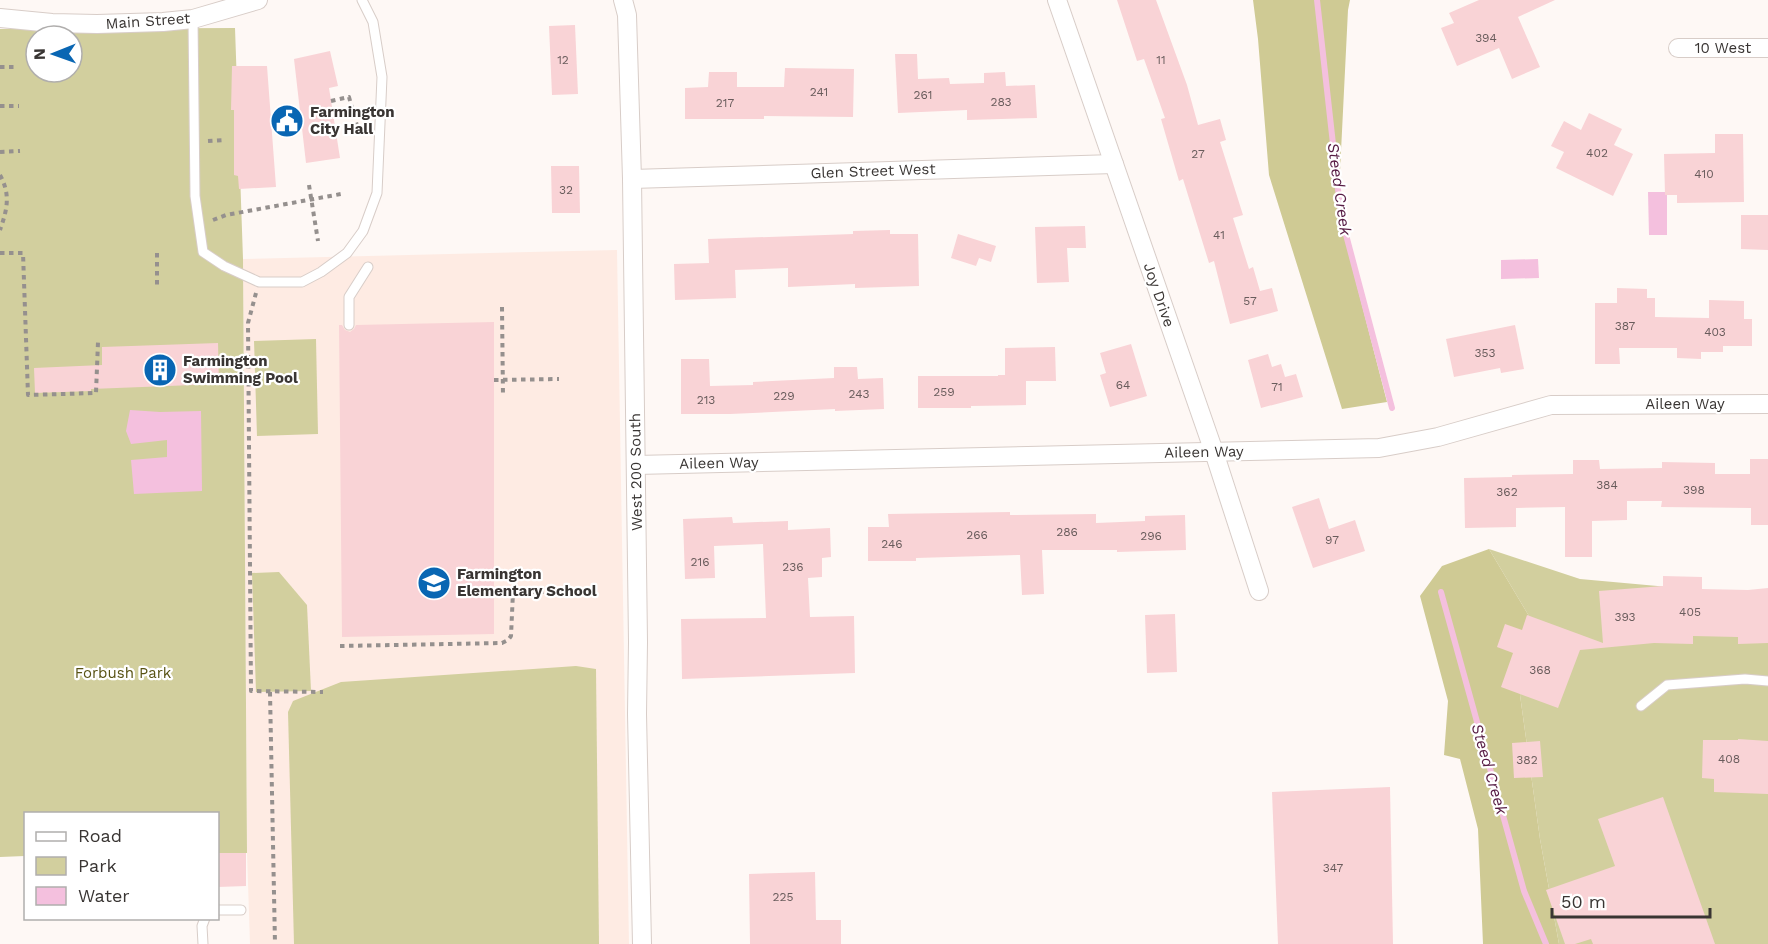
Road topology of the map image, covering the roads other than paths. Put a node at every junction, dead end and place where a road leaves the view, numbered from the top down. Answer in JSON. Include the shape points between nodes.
{"nodes":[{"id":1,"x":258,"y":0,"type":"edge"},
{"id":2,"x":362,"y":0,"type":"edge"},
{"id":3,"x":623,"y":0,"type":"edge"},
{"id":4,"x":1057,"y":0,"type":"edge"},
{"id":5,"x":0,"y":18,"type":"edge"},
{"id":6,"x":193,"y":19,"type":"junction"},
{"id":7,"x":1678,"y":48,"type":"dead end"},
{"id":8,"x":1768,"y":48,"type":"edge"},
{"id":9,"x":1114,"y":164,"type":"junction"},
{"id":10,"x":632,"y":178,"type":"junction"},
{"id":11,"x":368,"y":267,"type":"dead end"},
{"id":12,"x":349,"y":325,"type":"dead end"},
{"id":13,"x":1768,"y":404,"type":"edge"},
{"id":14,"x":1214,"y":452,"type":"junction"},
{"id":15,"x":636,"y":465,"type":"junction"},
{"id":16,"x":1259,"y":591,"type":"dead end"},
{"id":17,"x":1768,"y":681,"type":"edge"},
{"id":18,"x":1641,"y":706,"type":"dead end"},
{"id":19,"x":219,"y":910,"type":"edge"},
{"id":20,"x":241,"y":910,"type":"dead end"},
{"id":21,"x":205,"y":920,"type":"edge"},
{"id":22,"x":202,"y":944,"type":"edge"},
{"id":23,"x":642,"y":944,"type":"edge"}],
"edges":[{"from":1,"to":6,"type":"street","name":"Main Street"},
{"from":2,"to":6,"type":"lane","via":[[373,22],[382,77],[377,193],[363,231],[347,253],[302,282],[259,282],[203,252],[195,196]]},
{"from":3,"to":10,"type":"street","name":"West 200 South","via":[[627,15]]},
{"from":4,"to":9,"type":"street","name":"Joy Drive"},
{"from":5,"to":6,"type":"street","name":"Main Street","via":[[97,24]]},
{"from":7,"to":8,"type":"street","name":"10 West"},
{"from":9,"to":10,"type":"street","name":"Glen Street West"},
{"from":9,"to":14,"type":"street","name":"Joy Drive"},
{"from":10,"to":15,"type":"street","name":"West 200 South"},
{"from":11,"to":12,"type":"lane","via":[[350,297]]},
{"from":13,"to":14,"type":"street","name":"Aileen Way","via":[[1551,405],[1438,437],[1379,448]]},
{"from":14,"to":15,"type":"street","name":"Aileen Way"},
{"from":14,"to":16,"type":"street","name":"Joy Drive"},
{"from":15,"to":23,"type":"street","name":"West 200 South"},
{"from":17,"to":18,"type":"lane","via":[[1667,685]]},
{"from":19,"to":20,"type":"lane"},
{"from":21,"to":22,"type":"lane"}]}
